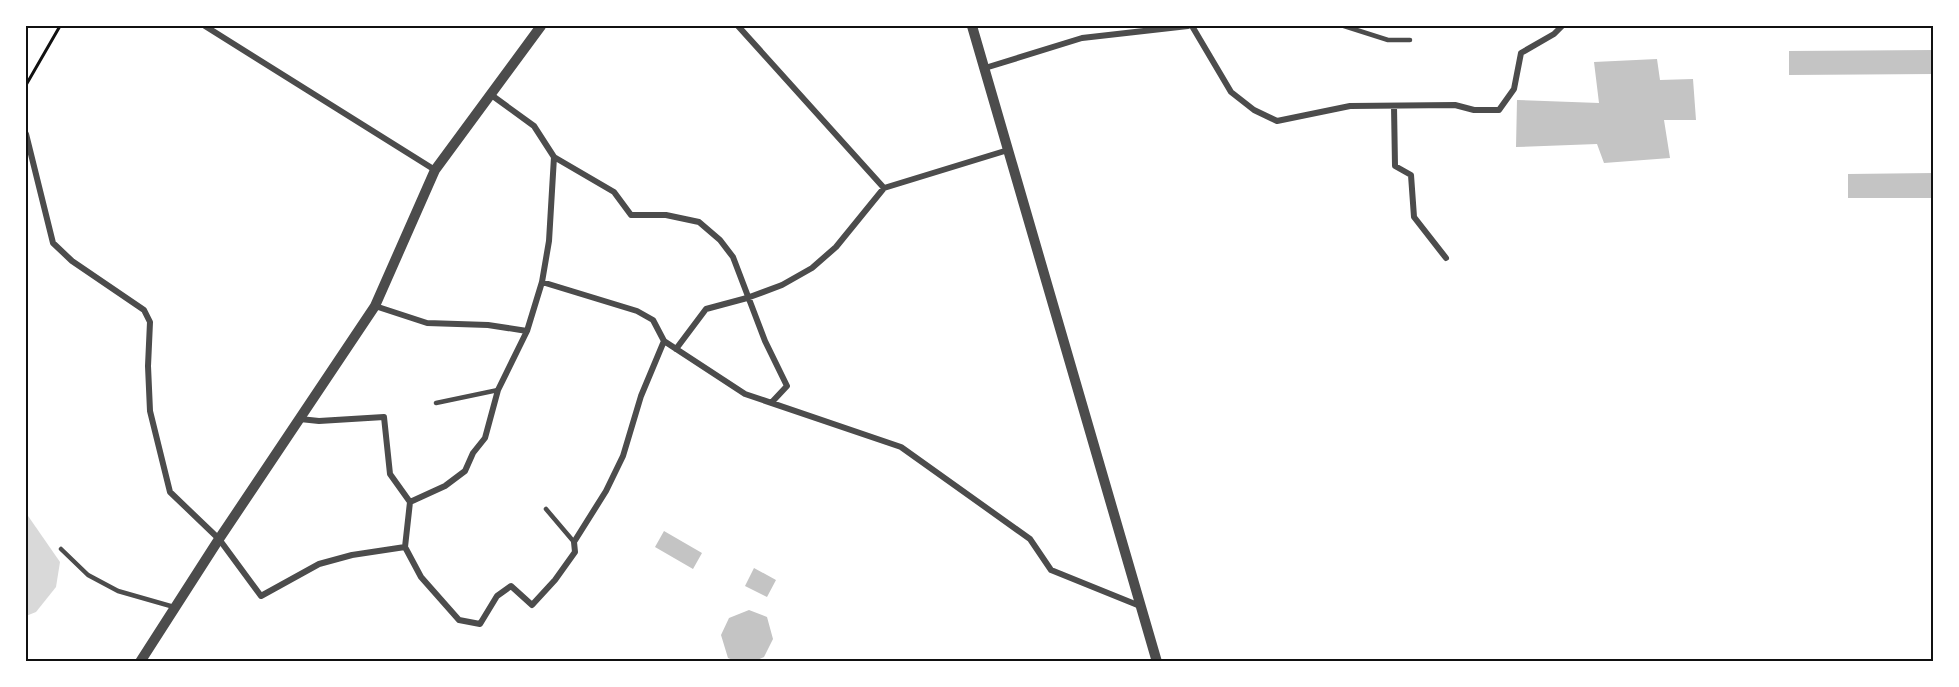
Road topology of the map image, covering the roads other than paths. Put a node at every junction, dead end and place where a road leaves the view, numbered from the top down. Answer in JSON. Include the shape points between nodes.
{"nodes":[{"id":1,"x":205,"y":26,"type":"edge"},
{"id":2,"x":540,"y":26,"type":"edge"},
{"id":3,"x":738,"y":26,"type":"edge"},
{"id":4,"x":972,"y":26,"type":"edge"},
{"id":5,"x":1190,"y":26,"type":"edge"},
{"id":6,"x":1344,"y":26,"type":"edge"},
{"id":7,"x":1562,"y":26,"type":"edge"},
{"id":8,"x":1151,"y":28,"type":"edge"},
{"id":9,"x":1410,"y":40,"type":"dead end"},
{"id":10,"x":985,"y":68,"type":"junction"},
{"id":11,"x":490,"y":93,"type":"junction"},
{"id":12,"x":1394,"y":106,"type":"junction"},
{"id":13,"x":26,"y":134,"type":"edge"},
{"id":14,"x":1009,"y":150,"type":"junction"},
{"id":15,"x":554,"y":157,"type":"junction"},
{"id":16,"x":435,"y":170,"type":"junction"},
{"id":17,"x":884,"y":188,"type":"junction"},
{"id":18,"x":1446,"y":258,"type":"dead end"},
{"id":19,"x":542,"y":282,"type":"junction"},
{"id":20,"x":747,"y":298,"type":"junction"},
{"id":21,"x":375,"y":306,"type":"junction"},
{"id":22,"x":527,"y":331,"type":"junction"},
{"id":23,"x":664,"y":341,"type":"junction"},
{"id":24,"x":676,"y":349,"type":"junction"},
{"id":25,"x":498,"y":390,"type":"junction"},
{"id":26,"x":771,"y":402,"type":"junction"},
{"id":27,"x":436,"y":403,"type":"dead end"},
{"id":28,"x":300,"y":418,"type":"junction"},
{"id":29,"x":410,"y":502,"type":"junction"},
{"id":30,"x":546,"y":509,"type":"dead end"},
{"id":31,"x":219,"y":539,"type":"junction"},
{"id":32,"x":574,"y":542,"type":"junction"},
{"id":33,"x":405,"y":547,"type":"junction"},
{"id":34,"x":62,"y":549,"type":"dead end"},
{"id":35,"x":1141,"y":606,"type":"junction"},
{"id":36,"x":175,"y":607,"type":"junction"},
{"id":37,"x":141,"y":662,"type":"edge"},
{"id":38,"x":1157,"y":662,"type":"edge"}],
"edges":[{"from":1,"to":16,"type":"street"},
{"from":2,"to":11,"type":"street"},
{"from":3,"to":17,"type":"street"},
{"from":4,"to":10,"type":"street"},
{"from":5,"to":8,"type":"street"},
{"from":5,"to":12,"type":"street","via":[[1231,92],[1254,111],[1277,121],[1350,106]]},
{"from":6,"to":9,"type":"lane","via":[[1388,40]]},
{"from":7,"to":12,"type":"street","via":[[1521,53],[1514,89],[1499,111],[1474,111],[1455,105]]},
{"from":8,"to":10,"type":"street","via":[[1082,38]]},
{"from":10,"to":14,"type":"street"},
{"from":11,"to":15,"type":"street","via":[[534,126]]},
{"from":11,"to":16,"type":"street"},
{"from":12,"to":18,"type":"street","via":[[1395,166],[1411,175],[1414,216]]},
{"from":13,"to":31,"type":"street","via":[[53,243],[72,261],[144,310],[150,322],[150,411],[170,492]]},
{"from":14,"to":17,"type":"street"},
{"from":14,"to":35,"type":"street"},
{"from":15,"to":19,"type":"street","via":[[549,241]]},
{"from":15,"to":20,"type":"street","via":[[614,192],[630,214],[666,215],[699,222],[733,257]]},
{"from":16,"to":21,"type":"street"},
{"from":17,"to":20,"type":"street","via":[[836,247],[812,268]]},
{"from":19,"to":22,"type":"street"},
{"from":19,"to":23,"type":"street","via":[[637,310],[653,320]]},
{"from":20,"to":24,"type":"street","via":[[706,309]]},
{"from":20,"to":26,"type":"street","via":[[788,386]]},
{"from":21,"to":22,"type":"street","via":[[427,323]]},
{"from":21,"to":28,"type":"street"},
{"from":22,"to":25,"type":"street"},
{"from":23,"to":24,"type":"street"},
{"from":23,"to":32,"type":"street","via":[[622,456],[606,491]]},
{"from":24,"to":26,"type":"street","via":[[745,394]]},
{"from":25,"to":27,"type":"lane"},
{"from":25,"to":29,"type":"street","via":[[486,438],[472,453],[465,471],[445,486]]},
{"from":26,"to":35,"type":"street","via":[[901,447],[1030,539],[1051,570]]},
{"from":28,"to":29,"type":"street","via":[[319,421],[384,417],[390,474]]},
{"from":28,"to":31,"type":"street"},
{"from":29,"to":33,"type":"street"},
{"from":30,"to":32,"type":"lane"},
{"from":31,"to":33,"type":"street","via":[[261,596],[319,564]]},
{"from":31,"to":36,"type":"street"},
{"from":32,"to":33,"type":"street","via":[[575,552],[532,605],[511,586],[497,596],[480,624],[459,620],[421,577]]},
{"from":34,"to":36,"type":"lane","via":[[88,575],[118,591]]},
{"from":35,"to":38,"type":"street"},
{"from":36,"to":37,"type":"street"}]}
